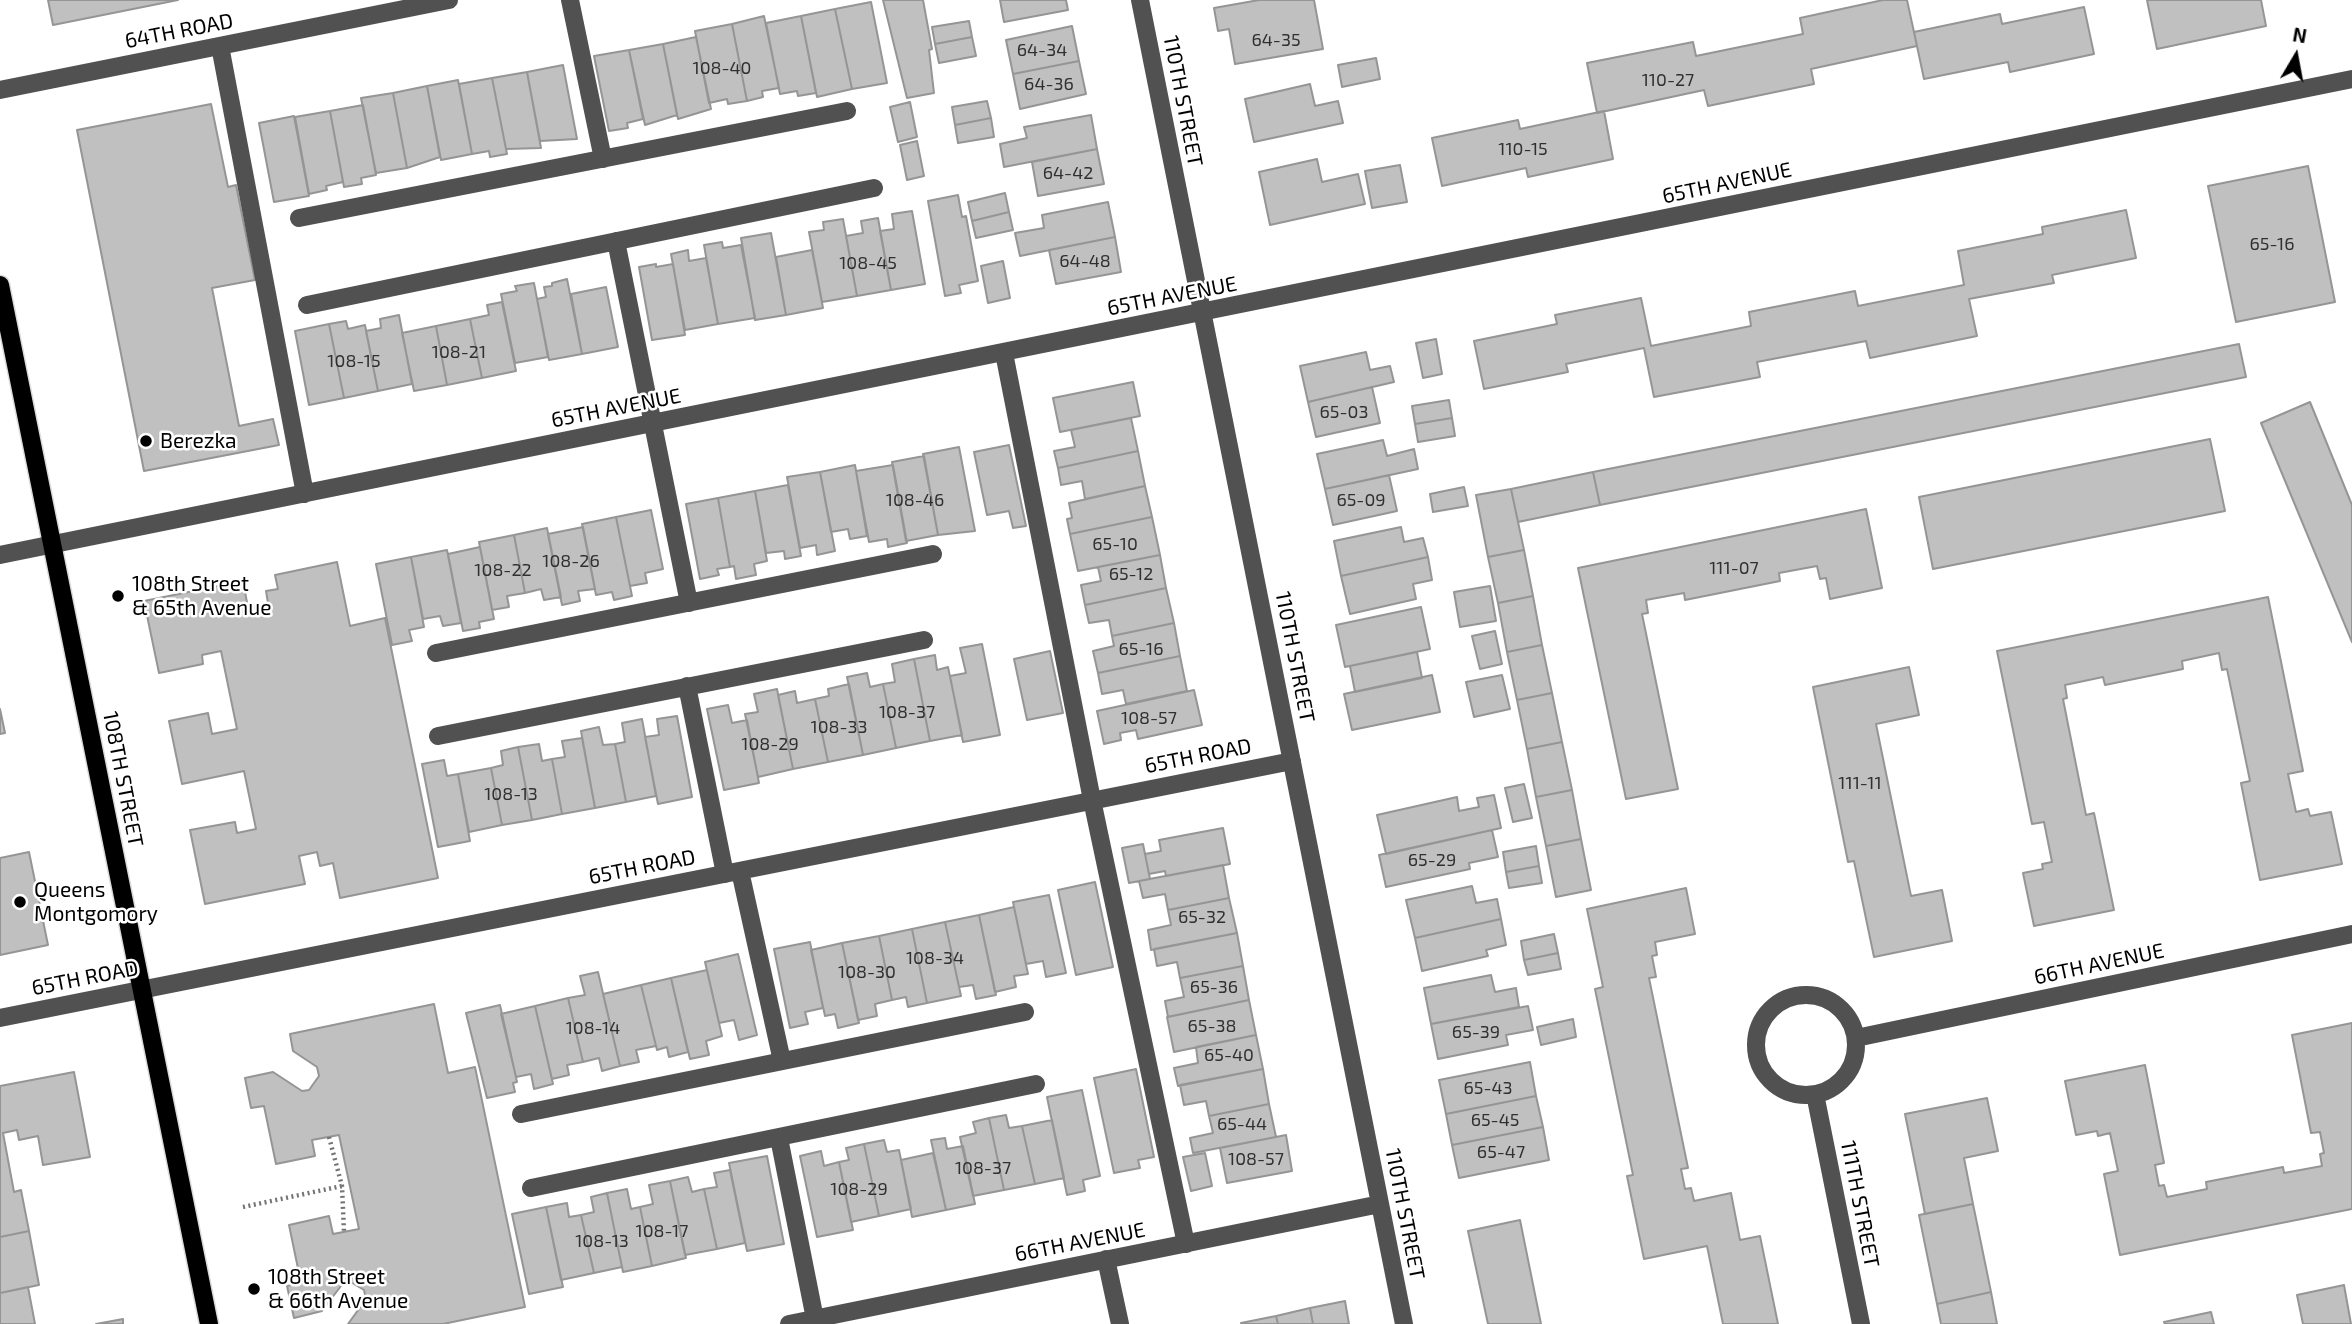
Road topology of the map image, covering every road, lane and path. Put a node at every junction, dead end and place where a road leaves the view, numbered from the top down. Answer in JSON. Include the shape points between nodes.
{"nodes":[{"id":1,"x":449,"y":0,"type":"edge"},
{"id":2,"x":570,"y":0,"type":"edge"},
{"id":3,"x":1140,"y":0,"type":"edge"},
{"id":4,"x":220,"y":46,"type":"junction"},
{"id":5,"x":2352,"y":79,"type":"edge"},
{"id":6,"x":0,"y":90,"type":"edge"},
{"id":7,"x":847,"y":111,"type":"dead end"},
{"id":8,"x":603,"y":159,"type":"junction"},
{"id":9,"x":874,"y":188,"type":"dead end"},
{"id":10,"x":299,"y":218,"type":"dead end"},
{"id":11,"x":616,"y":241,"type":"junction"},
{"id":12,"x":0,"y":285,"type":"edge"},
{"id":13,"x":307,"y":305,"type":"dead end"},
{"id":14,"x":1203,"y":313,"type":"junction"},
{"id":15,"x":1004,"y":353,"type":"junction"},
{"id":16,"x":652,"y":424,"type":"junction"},
{"id":17,"x":305,"y":494,"type":"junction"},
{"id":18,"x":53,"y":545,"type":"junction"},
{"id":19,"x":933,"y":554,"type":"dead end"},
{"id":20,"x":0,"y":555,"type":"edge"},
{"id":21,"x":689,"y":603,"type":"junction"},
{"id":22,"x":924,"y":640,"type":"dead end"},
{"id":23,"x":436,"y":653,"type":"dead end"},
{"id":24,"x":687,"y":686,"type":"junction"},
{"id":25,"x":438,"y":736,"type":"dead end"},
{"id":26,"x":1292,"y":761,"type":"junction"},
{"id":27,"x":1092,"y":800,"type":"junction"},
{"id":28,"x":733,"y":872,"type":"junction"},
{"id":29,"x":2352,"y":934,"type":"edge"},
{"id":30,"x":142,"y":990,"type":"junction"},
{"id":31,"x":1025,"y":1012,"type":"dead end"},
{"id":32,"x":0,"y":1018,"type":"edge"},
{"id":33,"x":1856,"y":1038,"type":"junction"},
{"id":34,"x":782,"y":1061,"type":"junction"},
{"id":35,"x":1036,"y":1084,"type":"dead end"},
{"id":36,"x":1815,"y":1094,"type":"junction"},
{"id":37,"x":521,"y":1114,"type":"dead end"},
{"id":38,"x":329,"y":1137,"type":"dead end"},
{"id":39,"x":779,"y":1138,"type":"junction"},
{"id":40,"x":342,"y":1186,"type":"junction"},
{"id":41,"x":531,"y":1188,"type":"dead end"},
{"id":42,"x":1380,"y":1204,"type":"junction"},
{"id":43,"x":243,"y":1207,"type":"dead end"},
{"id":44,"x":344,"y":1232,"type":"dead end"},
{"id":45,"x":1186,"y":1244,"type":"junction"},
{"id":46,"x":1106,"y":1259,"type":"junction"},
{"id":47,"x":815,"y":1319,"type":"junction"},
{"id":48,"x":209,"y":1324,"type":"edge"},
{"id":49,"x":789,"y":1324,"type":"edge"},
{"id":50,"x":1120,"y":1324,"type":"edge"},
{"id":51,"x":1404,"y":1324,"type":"edge"},
{"id":52,"x":1861,"y":1324,"type":"edge"}],
"edges":[{"from":1,"to":4,"type":"street","name":"64TH ROAD"},
{"from":2,"to":8,"type":"street"},
{"from":3,"to":14,"type":"street","name":"110TH STREET"},
{"from":4,"to":6,"type":"street","name":"64TH ROAD"},
{"from":4,"to":17,"type":"street"},
{"from":5,"to":14,"type":"street","name":"65TH AVENUE"},
{"from":7,"to":8,"type":"street"},
{"from":8,"to":10,"type":"street"},
{"from":9,"to":11,"type":"street"},
{"from":11,"to":13,"type":"street"},
{"from":11,"to":16,"type":"street"},
{"from":12,"to":18,"type":"main road","name":"108TH STREET"},
{"from":14,"to":15,"type":"street","name":"65TH AVENUE"},
{"from":14,"to":26,"type":"street","name":"110TH STREET"},
{"from":15,"to":16,"type":"street","name":"65TH AVENUE"},
{"from":15,"to":27,"type":"street"},
{"from":16,"to":17,"type":"street","name":"65TH AVENUE"},
{"from":16,"to":21,"type":"street"},
{"from":17,"to":18,"type":"street","name":"65TH AVENUE"},
{"from":18,"to":20,"type":"street","name":"65TH AVENUE"},
{"from":18,"to":30,"type":"main road","name":"108TH STREET"},
{"from":19,"to":21,"type":"street"},
{"from":21,"to":23,"type":"street"},
{"from":22,"to":24,"type":"street"},
{"from":24,"to":25,"type":"street"},
{"from":24,"to":28,"type":"street"},
{"from":26,"to":27,"type":"street","name":"65TH ROAD"},
{"from":26,"to":42,"type":"street","name":"110TH STREET"},
{"from":27,"to":28,"type":"street","name":"65TH ROAD"},
{"from":27,"to":45,"type":"street"},
{"from":28,"to":30,"type":"street","name":"65TH ROAD"},
{"from":28,"to":34,"type":"street"},
{"from":29,"to":33,"type":"street","name":"66TH AVENUE"},
{"from":30,"to":32,"type":"street","name":"65TH ROAD"},
{"from":30,"to":48,"type":"main road","name":"108TH STREET"},
{"from":31,"to":34,"type":"street"},
{"from":33,"to":36,"type":"street","via":[[1856,1054],[1842,1080]]},
{"from":33,"to":36,"type":"street","via":[[1841,1008],[1827,999],[1793,996],[1765,1015],[1758,1030],[1759,1063],[1782,1088]]},
{"from":34,"to":37,"type":"street"},
{"from":35,"to":39,"type":"street"},
{"from":36,"to":52,"type":"street","name":"111TH STREET"},
{"from":38,"to":40,"type":"path"},
{"from":39,"to":41,"type":"street"},
{"from":39,"to":47,"type":"street"},
{"from":40,"to":43,"type":"path"},
{"from":40,"to":44,"type":"path"},
{"from":42,"to":45,"type":"street","name":"66TH AVENUE"},
{"from":42,"to":51,"type":"street","name":"110TH STREET"},
{"from":45,"to":46,"type":"street","name":"66TH AVENUE"},
{"from":46,"to":47,"type":"street","name":"66TH AVENUE"},
{"from":46,"to":50,"type":"street"},
{"from":47,"to":49,"type":"street","name":"66TH AVENUE"}]}
